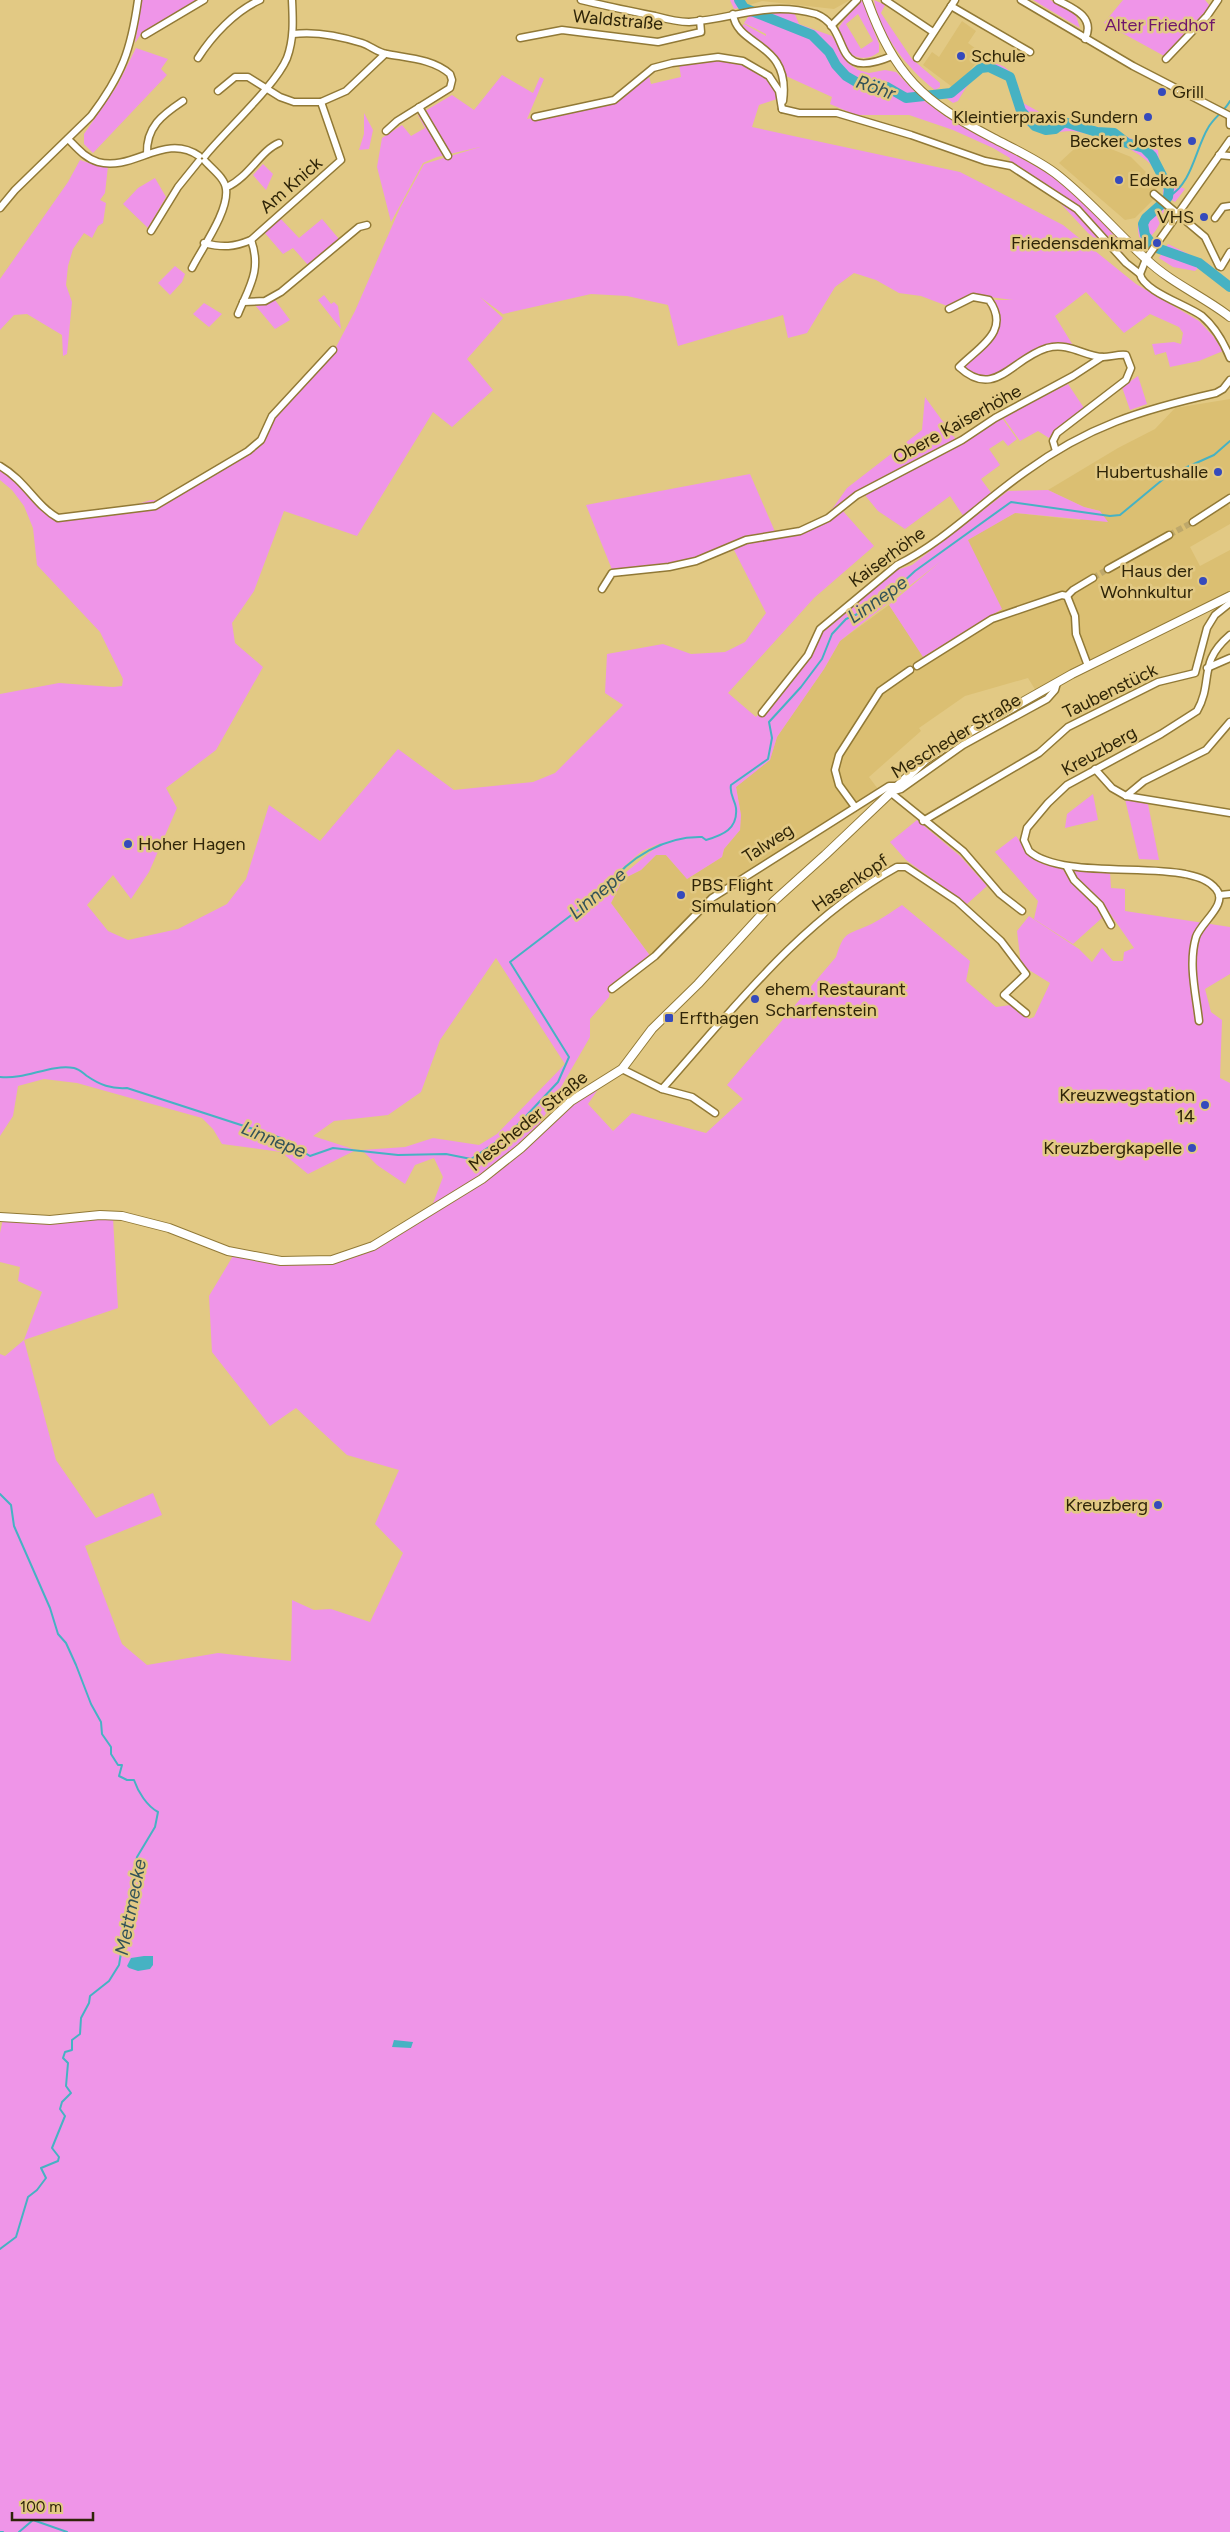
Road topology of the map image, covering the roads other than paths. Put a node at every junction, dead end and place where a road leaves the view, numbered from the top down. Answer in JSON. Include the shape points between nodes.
{"nodes":[{"id":1,"x":138,"y":0,"type":"edge"},
{"id":2,"x":204,"y":0,"type":"edge"},
{"id":3,"x":260,"y":0,"type":"edge"},
{"id":4,"x":292,"y":0,"type":"edge"},
{"id":5,"x":581,"y":0,"type":"edge"},
{"id":6,"x":857,"y":0,"type":"edge"},
{"id":7,"x":867,"y":0,"type":"edge"},
{"id":8,"x":885,"y":0,"type":"edge"},
{"id":9,"x":1022,"y":0,"type":"edge"},
{"id":10,"x":1057,"y":0,"type":"edge"},
{"id":11,"x":1218,"y":0,"type":"edge"},
{"id":12,"x":953,"y":3,"type":"edge"},
{"id":13,"x":736,"y":13,"type":"junction"},
{"id":14,"x":700,"y":20,"type":"junction"},
{"id":15,"x":831,"y":26,"type":"junction"},
{"id":16,"x":934,"y":32,"type":"junction"},
{"id":17,"x":293,"y":34,"type":"junction"},
{"id":18,"x":145,"y":35,"type":"dead end"},
{"id":19,"x":520,"y":38,"type":"dead end"},
{"id":20,"x":1085,"y":39,"type":"junction"},
{"id":21,"x":1030,"y":52,"type":"dead end"},
{"id":22,"x":385,"y":54,"type":"junction"},
{"id":23,"x":892,"y":56,"type":"junction"},
{"id":24,"x":198,"y":58,"type":"dead end"},
{"id":25,"x":917,"y":58,"type":"dead end"},
{"id":26,"x":1166,"y":59,"type":"dead end"},
{"id":27,"x":266,"y":89,"type":"junction"},
{"id":28,"x":218,"y":91,"type":"dead end"},
{"id":29,"x":183,"y":101,"type":"dead end"},
{"id":30,"x":321,"y":102,"type":"junction"},
{"id":31,"x":419,"y":107,"type":"junction"},
{"id":32,"x":782,"y":110,"type":"junction"},
{"id":33,"x":1229,"y":116,"type":"edge"},
{"id":34,"x":535,"y":117,"type":"dead end"},
{"id":35,"x":1230,"y":125,"type":"edge"},
{"id":36,"x":386,"y":131,"type":"dead end"},
{"id":37,"x":68,"y":139,"type":"junction"},
{"id":38,"x":1230,"y":140,"type":"edge"},
{"id":39,"x":279,"y":143,"type":"dead end"},
{"id":40,"x":147,"y":154,"type":"junction"},
{"id":41,"x":1219,"y":155,"type":"junction"},
{"id":42,"x":448,"y":156,"type":"dead end"},
{"id":43,"x":1230,"y":156,"type":"edge"},
{"id":44,"x":202,"y":159,"type":"junction"},
{"id":45,"x":226,"y":187,"type":"junction"},
{"id":46,"x":1156,"y":196,"type":"dead end"},
{"id":47,"x":1230,"y":206,"type":"edge"},
{"id":48,"x":0,"y":208,"type":"edge"},
{"id":49,"x":1178,"y":213,"type":"junction"},
{"id":50,"x":1215,"y":218,"type":"dead end"},
{"id":51,"x":367,"y":225,"type":"dead end"},
{"id":52,"x":151,"y":231,"type":"dead end"},
{"id":53,"x":251,"y":240,"type":"junction"},
{"id":54,"x":204,"y":243,"type":"junction"},
{"id":55,"x":1230,"y":252,"type":"edge"},
{"id":56,"x":1146,"y":259,"type":"junction"},
{"id":57,"x":192,"y":268,"type":"dead end"},
{"id":58,"x":1140,"y":274,"type":"junction"},
{"id":59,"x":243,"y":302,"type":"junction"},
{"id":60,"x":949,"y":309,"type":"dead end"},
{"id":61,"x":238,"y":314,"type":"dead end"},
{"id":62,"x":1230,"y":317,"type":"edge"},
{"id":63,"x":333,"y":350,"type":"dead end"},
{"id":64,"x":1102,"y":357,"type":"junction"},
{"id":65,"x":1230,"y":358,"type":"edge"},
{"id":66,"x":1230,"y":380,"type":"edge"},
{"id":67,"x":1056,"y":451,"type":"junction"},
{"id":68,"x":0,"y":466,"type":"edge"},
{"id":69,"x":1229,"y":500,"type":"edge"},
{"id":70,"x":1193,"y":522,"type":"tunnel mouth"},
{"id":71,"x":1169,"y":535,"type":"tunnel mouth"},
{"id":72,"x":1108,"y":569,"type":"tunnel mouth"},
{"id":73,"x":1093,"y":578,"type":"tunnel mouth"},
{"id":74,"x":602,"y":589,"type":"dead end"},
{"id":75,"x":1067,"y":596,"type":"junction"},
{"id":76,"x":1230,"y":596,"type":"edge"},
{"id":77,"x":1230,"y":603,"type":"edge"},
{"id":78,"x":1230,"y":635,"type":"edge"},
{"id":79,"x":1230,"y":658,"type":"edge"},
{"id":80,"x":917,"y":666,"type":"dead end"},
{"id":81,"x":1088,"y":666,"type":"junction"},
{"id":82,"x":1207,"y":668,"type":"junction"},
{"id":83,"x":910,"y":670,"type":"dead end"},
{"id":84,"x":1057,"y":683,"type":"junction"},
{"id":85,"x":762,"y":713,"type":"dead end"},
{"id":86,"x":1230,"y":722,"type":"edge"},
{"id":87,"x":1095,"y":769,"type":"junction"},
{"id":88,"x":897,"y":786,"type":"junction"},
{"id":89,"x":890,"y":792,"type":"junction"},
{"id":90,"x":1126,"y":796,"type":"junction"},
{"id":91,"x":855,"y":807,"type":"junction"},
{"id":92,"x":1230,"y":813,"type":"edge"},
{"id":93,"x":923,"y":821,"type":"junction"},
{"id":94,"x":1067,"y":867,"type":"junction"},
{"id":95,"x":1230,"y":894,"type":"edge"},
{"id":96,"x":1220,"y":895,"type":"junction"},
{"id":97,"x":1022,"y":911,"type":"dead end"},
{"id":98,"x":1111,"y":925,"type":"dead end"},
{"id":99,"x":612,"y":990,"type":"dead end"},
{"id":100,"x":1026,"y":1013,"type":"dead end"},
{"id":101,"x":1199,"y":1021,"type":"dead end"},
{"id":102,"x":622,"y":1070,"type":"junction"},
{"id":103,"x":662,"y":1089,"type":"junction"},
{"id":104,"x":715,"y":1113,"type":"dead end"},
{"id":105,"x":0,"y":1217,"type":"edge"}],
"edges":[{"from":1,"to":37,"type":"street","via":[[132,38],[116,78],[91,116]]},
{"from":2,"to":18,"type":"street"},
{"from":3,"to":24,"type":"street","via":[[240,12],[208,42]]},
{"from":4,"to":17,"type":"street"},
{"from":5,"to":14,"type":"street","via":[[680,21]]},
{"from":6,"to":15,"type":"street"},
{"from":7,"to":23,"type":"main road","via":[[881,38]]},
{"from":8,"to":16,"type":"street"},
{"from":9,"to":20,"type":"street"},
{"from":10,"to":20,"type":"street","via":[[1083,14],[1088,29]]},
{"from":11,"to":26,"type":"street"},
{"from":12,"to":16,"type":"street"},
{"from":12,"to":21,"type":"street"},
{"from":13,"to":14,"type":"street"},
{"from":13,"to":15,"type":"street","via":[[768,6],[808,11]]},
{"from":13,"to":32,"type":"street","via":[[734,23],[762,46],[782,72],[785,84]]},
{"from":14,"to":19,"type":"street","name":"Waldstraße","via":[[701,32],[658,42],[562,30]]},
{"from":15,"to":23,"type":"street","via":[[844,52],[854,62],[867,65]]},
{"from":16,"to":25,"type":"street"},
{"from":17,"to":22,"type":"street","via":[[324,34],[364,44]]},
{"from":17,"to":27,"type":"street","via":[[286,59]]},
{"from":20,"to":33,"type":"street"},
{"from":22,"to":30,"type":"street","via":[[346,91]]},
{"from":22,"to":31,"type":"street","via":[[430,63],[450,74],[450,88]]},
{"from":23,"to":56,"type":"main road","via":[[915,85],[936,104],[1045,166],[1075,188]]},
{"from":27,"to":28,"type":"street","via":[[248,77],[235,77]]},
{"from":27,"to":30,"type":"street","via":[[294,102]]},
{"from":27,"to":44,"type":"street"},
{"from":29,"to":40,"type":"street","via":[[160,118],[152,129]]},
{"from":30,"to":53,"type":"street","name":"Am Knick","via":[[341,160]]},
{"from":31,"to":36,"type":"street"},
{"from":31,"to":42,"type":"street"},
{"from":32,"to":34,"type":"street","via":[[779,91],[769,76],[752,65],[718,56],[653,68],[614,100]]},
{"from":32,"to":58,"type":"street","via":[[838,113],[985,161],[1011,166],[1077,209]]},
{"from":33,"to":35,"type":"street"},
{"from":37,"to":40,"type":"street","via":[[86,156],[102,163]]},
{"from":37,"to":48,"type":"street"},
{"from":38,"to":41,"type":"street"},
{"from":39,"to":45,"type":"street","via":[[248,173]]},
{"from":40,"to":44,"type":"street","via":[[178,147],[191,150]]},
{"from":41,"to":43,"type":"street"},
{"from":41,"to":49,"type":"street"},
{"from":44,"to":45,"type":"street"},
{"from":44,"to":52,"type":"street","via":[[178,187]]},
{"from":45,"to":54,"type":"street","via":[[222,213]]},
{"from":46,"to":49,"type":"street"},
{"from":47,"to":50,"type":"street","via":[[1223,207]]},
{"from":49,"to":55,"type":"street","via":[[1205,236],[1220,266]]},
{"from":49,"to":56,"type":"street"},
{"from":51,"to":59,"type":"street","via":[[359,227],[281,292],[265,301]]},
{"from":53,"to":54,"type":"street","name":"Am Knick","via":[[220,247]]},
{"from":53,"to":59,"type":"street","via":[[256,253],[256,270]]},
{"from":54,"to":57,"type":"street"},
{"from":56,"to":58,"type":"street"},
{"from":56,"to":62,"type":"main road"},
{"from":58,"to":65,"type":"street","via":[[1146,285],[1202,317],[1217,334]]},
{"from":59,"to":61,"type":"street"},
{"from":60,"to":64,"type":"street","name":"Obere Kaiserhöhe","via":[[973,297],[989,300],[997,312],[998,323],[994,331],[959,367],[983,381],[994,379],[1047,348],[1074,348]]},
{"from":63,"to":68,"type":"street","via":[[272,416],[261,440],[155,506],[58,518],[48,512],[21,480]]},
{"from":64,"to":67,"type":"street","name":"Obere Kaiserhöhe","via":[[1126,355],[1131,362],[1130,373],[1126,380],[1057,433],[1054,441]]},
{"from":64,"to":74,"type":"street","name":"Obere Kaiserhöhe","via":[[935,454],[857,495],[828,518],[800,530],[746,540],[688,563],[655,570],[612,573]]},
{"from":66,"to":67,"type":"street","name":"Kaiserhöhe","via":[[1220,391],[1138,412],[1097,428]]},
{"from":67,"to":85,"type":"street","name":"Kaiserhöhe","via":[[860,594],[820,629],[808,655]]},
{"from":69,"to":70,"type":"street"},
{"from":71,"to":72,"type":"street"},
{"from":73,"to":75,"type":"street"},
{"from":75,"to":80,"type":"street","via":[[992,619]]},
{"from":75,"to":81,"type":"street","via":[[1076,616],[1076,634]]},
{"from":76,"to":81,"type":"main road","name":"Mescheder Straße"},
{"from":77,"to":93,"type":"street","name":"Taubenstück","via":[[1215,615],[1207,628],[1195,674],[1158,682],[1068,727],[1039,753]]},
{"from":78,"to":82,"type":"street","name":"Kreuzberg","via":[[1215,649]]},
{"from":79,"to":82,"type":"street"},
{"from":81,"to":84,"type":"main road","name":"Mescheder Straße"},
{"from":82,"to":87,"type":"street","name":"Kreuzberg","via":[[1201,702],[1193,715]]},
{"from":83,"to":91,"type":"street","via":[[880,691],[839,754],[835,770],[839,785]]},
{"from":84,"to":88,"type":"main road","name":"Mescheder Straße","via":[[942,749]]},
{"from":84,"to":89,"type":"street","name":"Mescheder Straße","via":[[1047,699],[963,745],[901,789]]},
{"from":86,"to":90,"type":"street","via":[[1206,750],[1144,781]]},
{"from":87,"to":90,"type":"street","via":[[1112,788]]},
{"from":87,"to":94,"type":"street","name":"Kreuzberg","via":[[1063,789],[1031,822],[1025,834],[1026,846],[1032,854],[1046,862]]},
{"from":88,"to":89,"type":"main road","name":"Mescheder Straße"},
{"from":88,"to":91,"type":"street","name":"Talweg","via":[[889,786]]},
{"from":89,"to":93,"type":"street"},
{"from":89,"to":102,"type":"main road","name":"Mescheder Straße","via":[[774,901],[652,1029]]},
{"from":90,"to":92,"type":"street"},
{"from":91,"to":99,"type":"street","name":"Talweg","via":[[712,898],[655,956]]},
{"from":93,"to":97,"type":"street","via":[[963,852],[1000,894]]},
{"from":94,"to":96,"type":"street","name":"Kreuzberg","via":[[1172,871],[1207,881]]},
{"from":94,"to":98,"type":"street","via":[[1074,880],[1102,907]]},
{"from":95,"to":96,"type":"street"},
{"from":96,"to":101,"type":"street","via":[[1219,904],[1199,930],[1192,958]]},
{"from":100,"to":103,"type":"street","name":"Hasenkopf","via":[[1004,995],[1026,974],[1001,941],[957,901],[906,867],[897,867],[824,917],[801,937]]},
{"from":102,"to":103,"type":"street"},
{"from":102,"to":105,"type":"main road","name":"Mescheder Straße","via":[[571,1101],[482,1179],[384,1240],[341,1258],[309,1262],[252,1257],[164,1226],[114,1215],[50,1220]]},
{"from":103,"to":104,"type":"street","via":[[692,1097]]}]}
